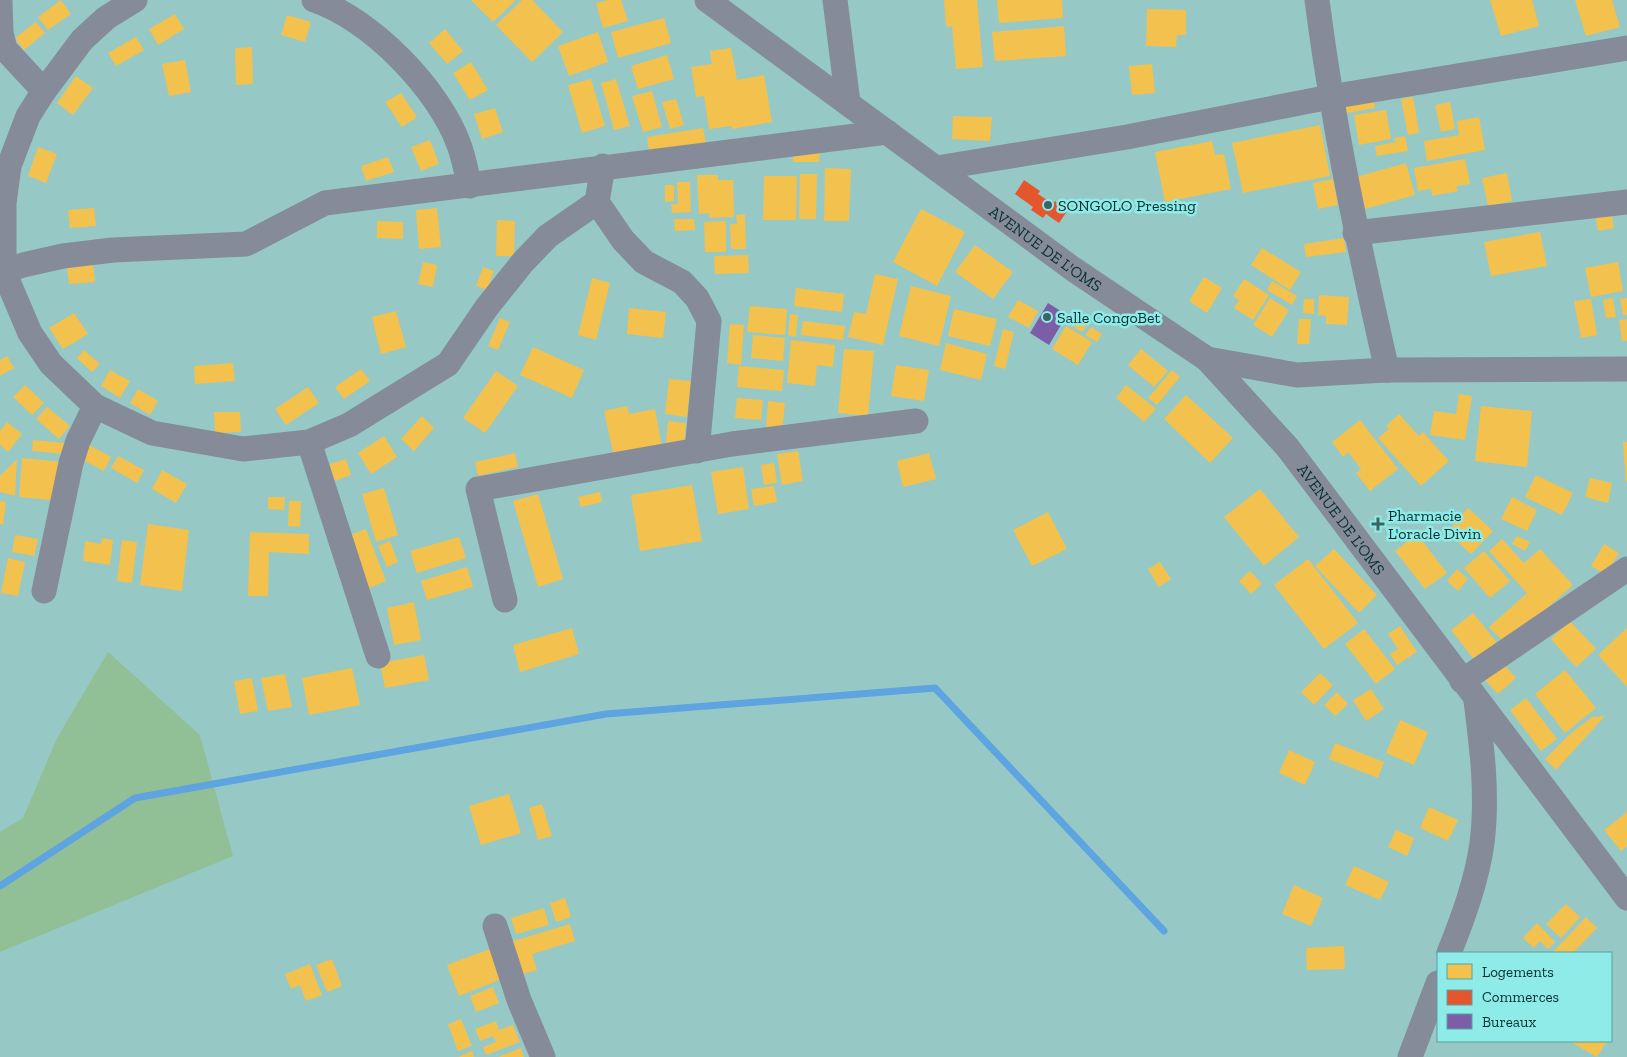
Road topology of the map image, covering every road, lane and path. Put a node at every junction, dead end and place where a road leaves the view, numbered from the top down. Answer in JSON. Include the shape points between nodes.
{"nodes":[{"id":1,"x":135,"y":0,"type":"edge"},
{"id":2,"x":314,"y":0,"type":"edge"},
{"id":3,"x":707,"y":0,"type":"edge"},
{"id":4,"x":835,"y":0,"type":"edge"},
{"id":5,"x":1317,"y":0,"type":"edge"},
{"id":6,"x":0,"y":2,"type":"edge"},
{"id":7,"x":1627,"y":48,"type":"edge"},
{"id":8,"x":44,"y":91,"type":"junction"},
{"id":9,"x":1330,"y":97,"type":"junction"},
{"id":10,"x":848,"y":103,"type":"junction"},
{"id":11,"x":887,"y":132,"type":"junction"},
{"id":12,"x":603,"y":166,"type":"junction"},
{"id":13,"x":937,"y":168,"type":"junction"},
{"id":14,"x":470,"y":186,"type":"junction"},
{"id":15,"x":597,"y":202,"type":"junction"},
{"id":16,"x":1627,"y":202,"type":"edge"},
{"id":17,"x":1355,"y":233,"type":"junction"},
{"id":18,"x":2,"y":272,"type":"edge"},
{"id":19,"x":1207,"y":359,"type":"junction"},
{"id":20,"x":1627,"y":369,"type":"edge"},
{"id":21,"x":1387,"y":370,"type":"junction"},
{"id":22,"x":96,"y":406,"type":"junction"},
{"id":23,"x":916,"y":421,"type":"dead end"},
{"id":24,"x":308,"y":442,"type":"junction"},
{"id":25,"x":697,"y":451,"type":"junction"},
{"id":26,"x":1627,"y":569,"type":"edge"},
{"id":27,"x":44,"y":592,"type":"dead end"},
{"id":28,"x":505,"y":600,"type":"dead end"},
{"id":29,"x":378,"y":656,"type":"dead end"},
{"id":30,"x":1469,"y":690,"type":"junction"},
{"id":31,"x":1627,"y":898,"type":"edge"},
{"id":32,"x":494,"y":926,"type":"dead end"},
{"id":33,"x":1449,"y":952,"type":"edge"},
{"id":34,"x":1437,"y":986,"type":"edge"},
{"id":35,"x":543,"y":1057,"type":"edge"},
{"id":36,"x":1410,"y":1057,"type":"edge"}],
"edges":[{"from":1,"to":8,"type":"street","via":[[106,18],[82,40]]},
{"from":2,"to":14,"type":"street","via":[[329,5],[370,32],[415,74],[442,110],[459,145]]},
{"from":3,"to":10,"type":"street","name":"AVENUE DE L'OMS"},
{"from":4,"to":10,"type":"street"},
{"from":5,"to":9,"type":"street"},
{"from":6,"to":8,"type":"street","via":[[1,33],[6,49]]},
{"from":7,"to":9,"type":"street"},
{"from":8,"to":18,"type":"street","via":[[28,116],[8,166]]},
{"from":9,"to":13,"type":"street","via":[[1127,137]]},
{"from":9,"to":17,"type":"street"},
{"from":10,"to":11,"type":"street","name":"AVENUE DE L'OMS"},
{"from":11,"to":12,"type":"street"},
{"from":11,"to":13,"type":"street","name":"AVENUE DE L'OMS"},
{"from":12,"to":14,"type":"street"},
{"from":12,"to":15,"type":"street"},
{"from":13,"to":19,"type":"street","name":"AVENUE DE L'OMS","via":[[1073,269]]},
{"from":14,"to":18,"type":"street","via":[[325,203],[246,244],[93,252]]},
{"from":15,"to":24,"type":"street","via":[[548,236],[523,262],[448,364],[349,425]]},
{"from":15,"to":25,"type":"street","via":[[623,240],[644,262],[682,282],[697,298],[708,321]]},
{"from":16,"to":17,"type":"street"},
{"from":17,"to":21,"type":"street"},
{"from":18,"to":22,"type":"street","via":[[30,333],[51,364]]},
{"from":19,"to":21,"type":"street","via":[[1297,375]]},
{"from":19,"to":30,"type":"street","name":"AVENUE DE L'OMS","via":[[1288,448]]},
{"from":20,"to":21,"type":"street"},
{"from":22,"to":24,"type":"street","via":[[152,434],[242,449]]},
{"from":22,"to":27,"type":"street","via":[[78,441],[71,464]]},
{"from":23,"to":25,"type":"street"},
{"from":24,"to":29,"type":"street"},
{"from":25,"to":28,"type":"street","via":[[478,489]]},
{"from":26,"to":30,"type":"street"},
{"from":30,"to":31,"type":"street","name":"AVENUE DE L'OMS"},
{"from":30,"to":33,"type":"street","via":[[1483,751],[1482,843],[1464,914]]},
{"from":32,"to":35,"type":"street","via":[[519,1000]]},
{"from":34,"to":36,"type":"street"}]}
